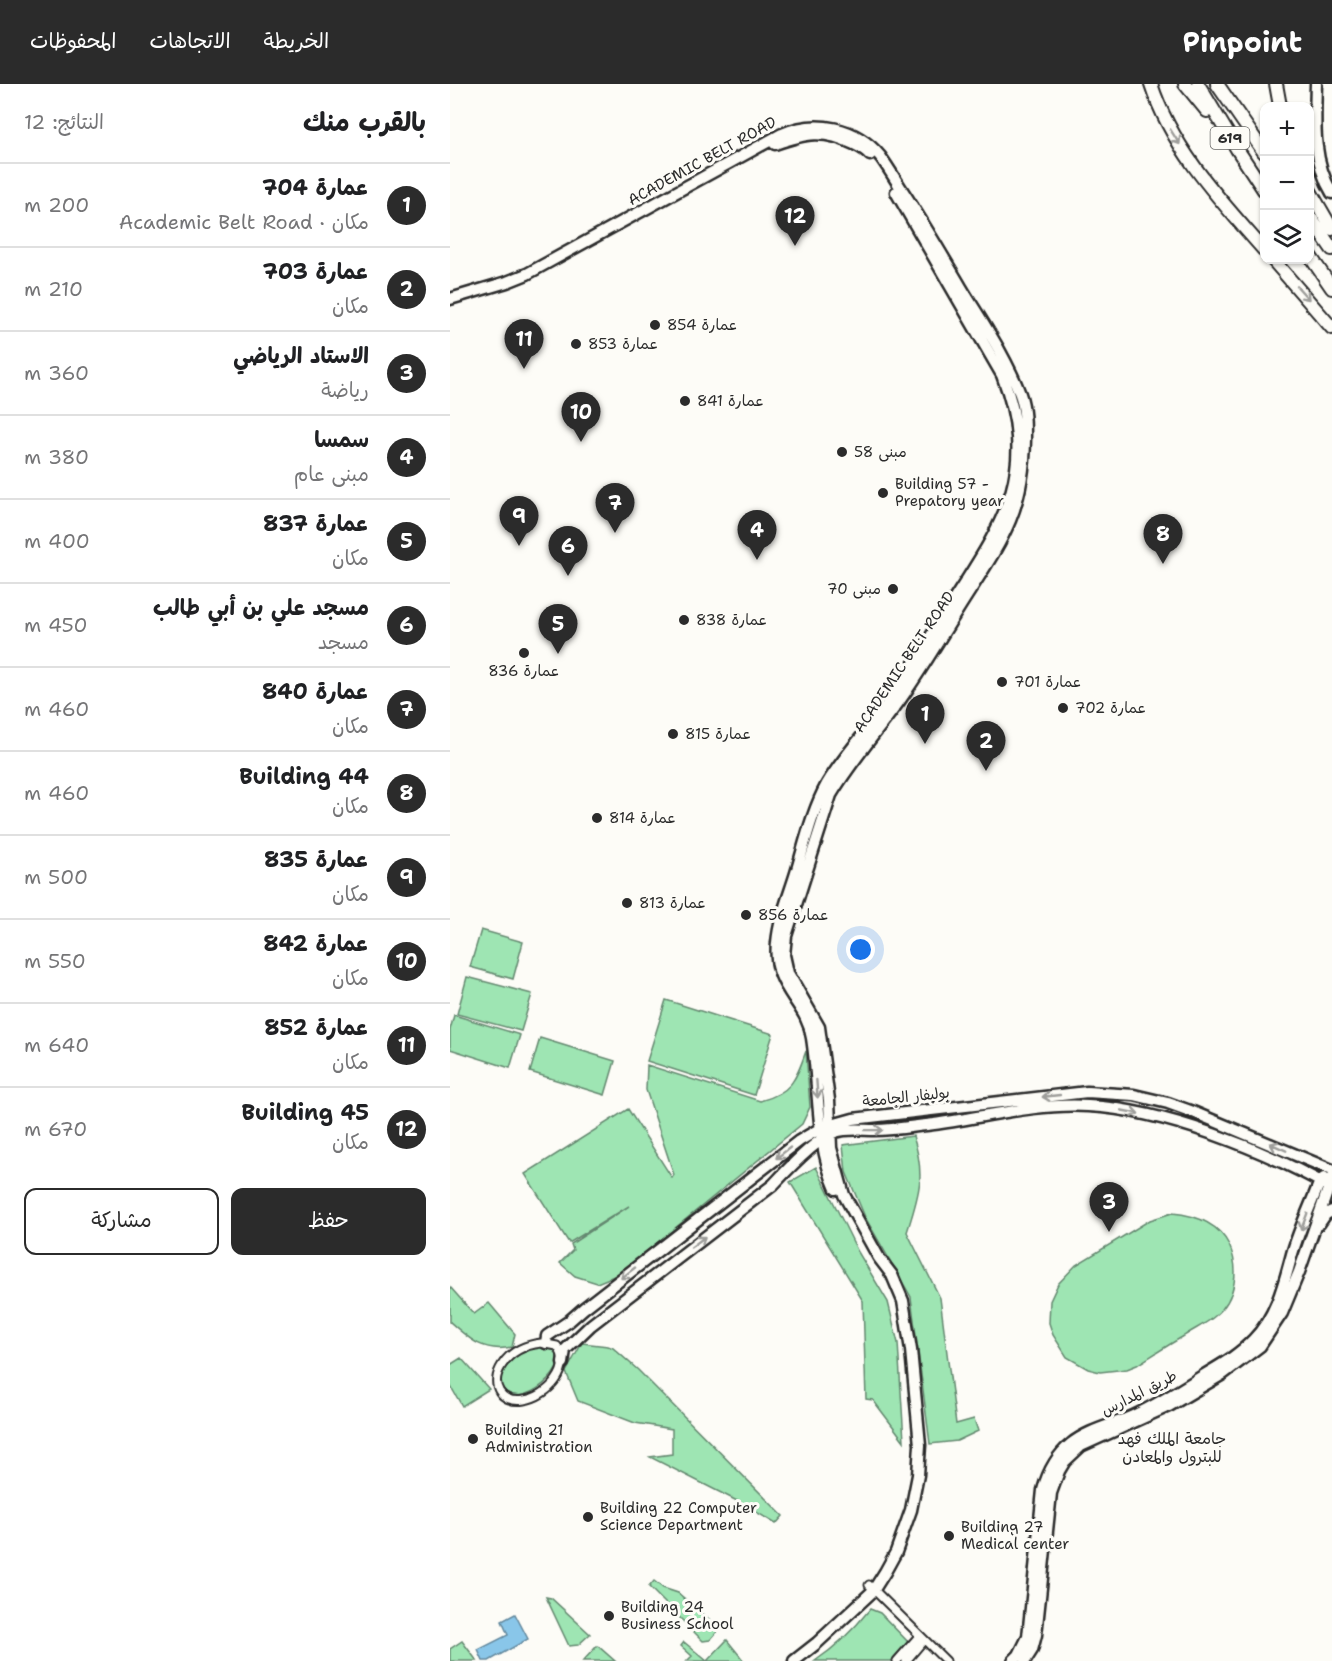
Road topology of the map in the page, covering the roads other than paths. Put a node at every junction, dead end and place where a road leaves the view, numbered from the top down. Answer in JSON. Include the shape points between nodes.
{"nodes":[{"id":1,"x":1151,"y":84,"type":"edge"},
{"id":2,"x":1185,"y":84,"type":"edge"},
{"id":3,"x":1198,"y":84,"type":"edge"},
{"id":4,"x":1217,"y":84,"type":"edge"},
{"id":5,"x":1276,"y":84,"type":"edge"},
{"id":6,"x":1316,"y":84,"type":"edge"},
{"id":7,"x":1279,"y":102,"type":"edge"},
{"id":8,"x":1260,"y":146,"type":"edge"},
{"id":9,"x":1237,"y":149,"type":"junction"},
{"id":10,"x":1260,"y":184,"type":"edge"},
{"id":11,"x":1332,"y":193,"type":"edge"},
{"id":12,"x":1314,"y":198,"type":"edge"},
{"id":13,"x":1314,"y":223,"type":"edge"},
{"id":14,"x":1332,"y":229,"type":"edge"},
{"id":15,"x":1260,"y":245,"type":"edge"},
{"id":16,"x":1332,"y":249,"type":"edge"},
{"id":17,"x":1314,"y":262,"type":"edge"},
{"id":18,"x":1277,"y":264,"type":"edge"},
{"id":19,"x":1332,"y":288,"type":"edge"},
{"id":20,"x":450,"y":298,"type":"edge"},
{"id":21,"x":450,"y":303,"type":"edge"},
{"id":22,"x":1332,"y":327,"type":"edge"},
{"id":23,"x":1088,"y":1092,"type":"junction"},
{"id":24,"x":1087,"y":1106,"type":"junction"},
{"id":25,"x":826,"y":1132,"type":"junction"},
{"id":26,"x":1332,"y":1171,"type":"edge"},
{"id":27,"x":1328,"y":1183,"type":"edge"},
{"id":28,"x":1332,"y":1211,"type":"edge"},
{"id":29,"x":1314,"y":1231,"type":"junction"},
{"id":30,"x":655,"y":1252,"type":"junction"},
{"id":31,"x":667,"y":1266,"type":"junction"},
{"id":32,"x":546,"y":1342,"type":"junction"},
{"id":33,"x":563,"y":1363,"type":"junction"},
{"id":34,"x":871,"y":1588,"type":"junction"},
{"id":35,"x":922,"y":1638,"type":"junction"},
{"id":36,"x":784,"y":1661,"type":"edge"},
{"id":37,"x":794,"y":1661,"type":"edge"},
{"id":38,"x":897,"y":1661,"type":"edge"},
{"id":39,"x":906,"y":1661,"type":"edge"},
{"id":40,"x":946,"y":1661,"type":"edge"},
{"id":41,"x":1013,"y":1661,"type":"edge"},
{"id":42,"x":1025,"y":1661,"type":"edge"}],
"edges":[{"from":1,"to":15,"type":"highway","one_way":true,"via":[[1171,131],[1193,165]]},
{"from":2,"to":9,"type":"highway"},
{"from":3,"to":9,"type":"highway","number":"619"},
{"from":4,"to":8,"type":"highway","number":"619"},
{"from":5,"to":7,"type":"highway"},
{"from":6,"to":11,"type":"street","via":[[1318,159]]},
{"from":9,"to":10,"type":"highway","number":"619"},
{"from":12,"to":14,"type":"highway"},
{"from":13,"to":16,"type":"highway"},
{"from":17,"to":19,"type":"highway"},
{"from":18,"to":22,"type":"highway","one_way":true},
{"from":20,"to":25,"type":"street","name":"ACADEMIC BELT ROAD","via":[[527,274],[782,134],[803,127],[829,127],[859,138],[885,163],[1003,358],[1020,395],[1025,466],[1014,514],[997,548],[902,697],[831,795],[789,924],[785,964],[819,1027],[829,1100]]},
{"from":21,"to":25,"type":"street","name":"ACADEMIC BELT ROAD","one_way":true,"via":[[521,283],[772,145],[803,134],[823,133],[866,151],[886,175],[1002,375],[1012,402],[1017,436],[1015,477],[1006,512],[897,689],[824,791],[778,930],[777,964],[781,979],[812,1034]]},
{"from":23,"to":24,"type":"street"},
{"from":23,"to":25,"type":"street","name":"بوليفار الجامعة","one_way":true,"via":[[853,1119]]},
{"from":26,"to":23,"type":"street","name":"بوليفار الجامعة","one_way":true,"via":[[1168,1103],[1134,1095]]},
{"from":25,"to":24,"type":"street","name":"بوليفار الجامعة","one_way":true,"via":[[935,1124],[1023,1109]]},
{"from":24,"to":27,"type":"street","name":"بوليفار الجامعة","one_way":true,"via":[[1185,1125]]},
{"from":25,"to":30,"type":"street","name":"بوليفار الجامعة","one_way":true,"via":[[799,1141]]},
{"from":31,"to":25,"type":"street","name":"بوليفار الجامعة","one_way":true,"via":[[773,1185]]},
{"from":25,"to":34,"type":"street","name":"ACADEMIC BELT ROAD","via":[[844,1195],[903,1301],[917,1406],[920,1460],[912,1510],[896,1552]]},
{"from":26,"to":27,"type":"street"},
{"from":27,"to":29,"type":"street"},
{"from":27,"to":41,"type":"street","name":"طريق المدارس","one_way":true,"via":[[1292,1252],[1276,1304],[1252,1341],[1234,1357],[1166,1399],[1073,1442],[1056,1459],[1043,1490],[1028,1637]]},
{"from":28,"to":29,"type":"street"},
{"from":29,"to":42,"type":"street","via":[[1282,1313],[1260,1346],[1169,1407],[1081,1446],[1065,1461],[1053,1482],[1036,1635]]},
{"from":30,"to":31,"type":"street","via":[[663,1250],[669,1254]]},
{"from":30,"to":32,"type":"street","name":"بوليفار الجامعة","one_way":true,"via":[[547,1336]]},
{"from":31,"to":33,"type":"street","name":"بوليفار الجامعة","via":[[580,1335],[565,1350]]},
{"from":32,"to":33,"type":"street","via":[[557,1346]]},
{"from":32,"to":33,"type":"street","via":[[531,1344],[510,1355],[498,1373],[500,1393],[514,1400],[537,1395],[557,1379]]},
{"from":34,"to":35,"type":"street"},
{"from":34,"to":36,"type":"street","name":"ACADEMIC BELT ROAD","via":[[822,1635]]},
{"from":34,"to":37,"type":"street","name":"ACADEMIC BELT ROAD","via":[[818,1643]]},
{"from":35,"to":38,"type":"street"},
{"from":35,"to":39,"type":"street"},
{"from":35,"to":40,"type":"street"}]}
